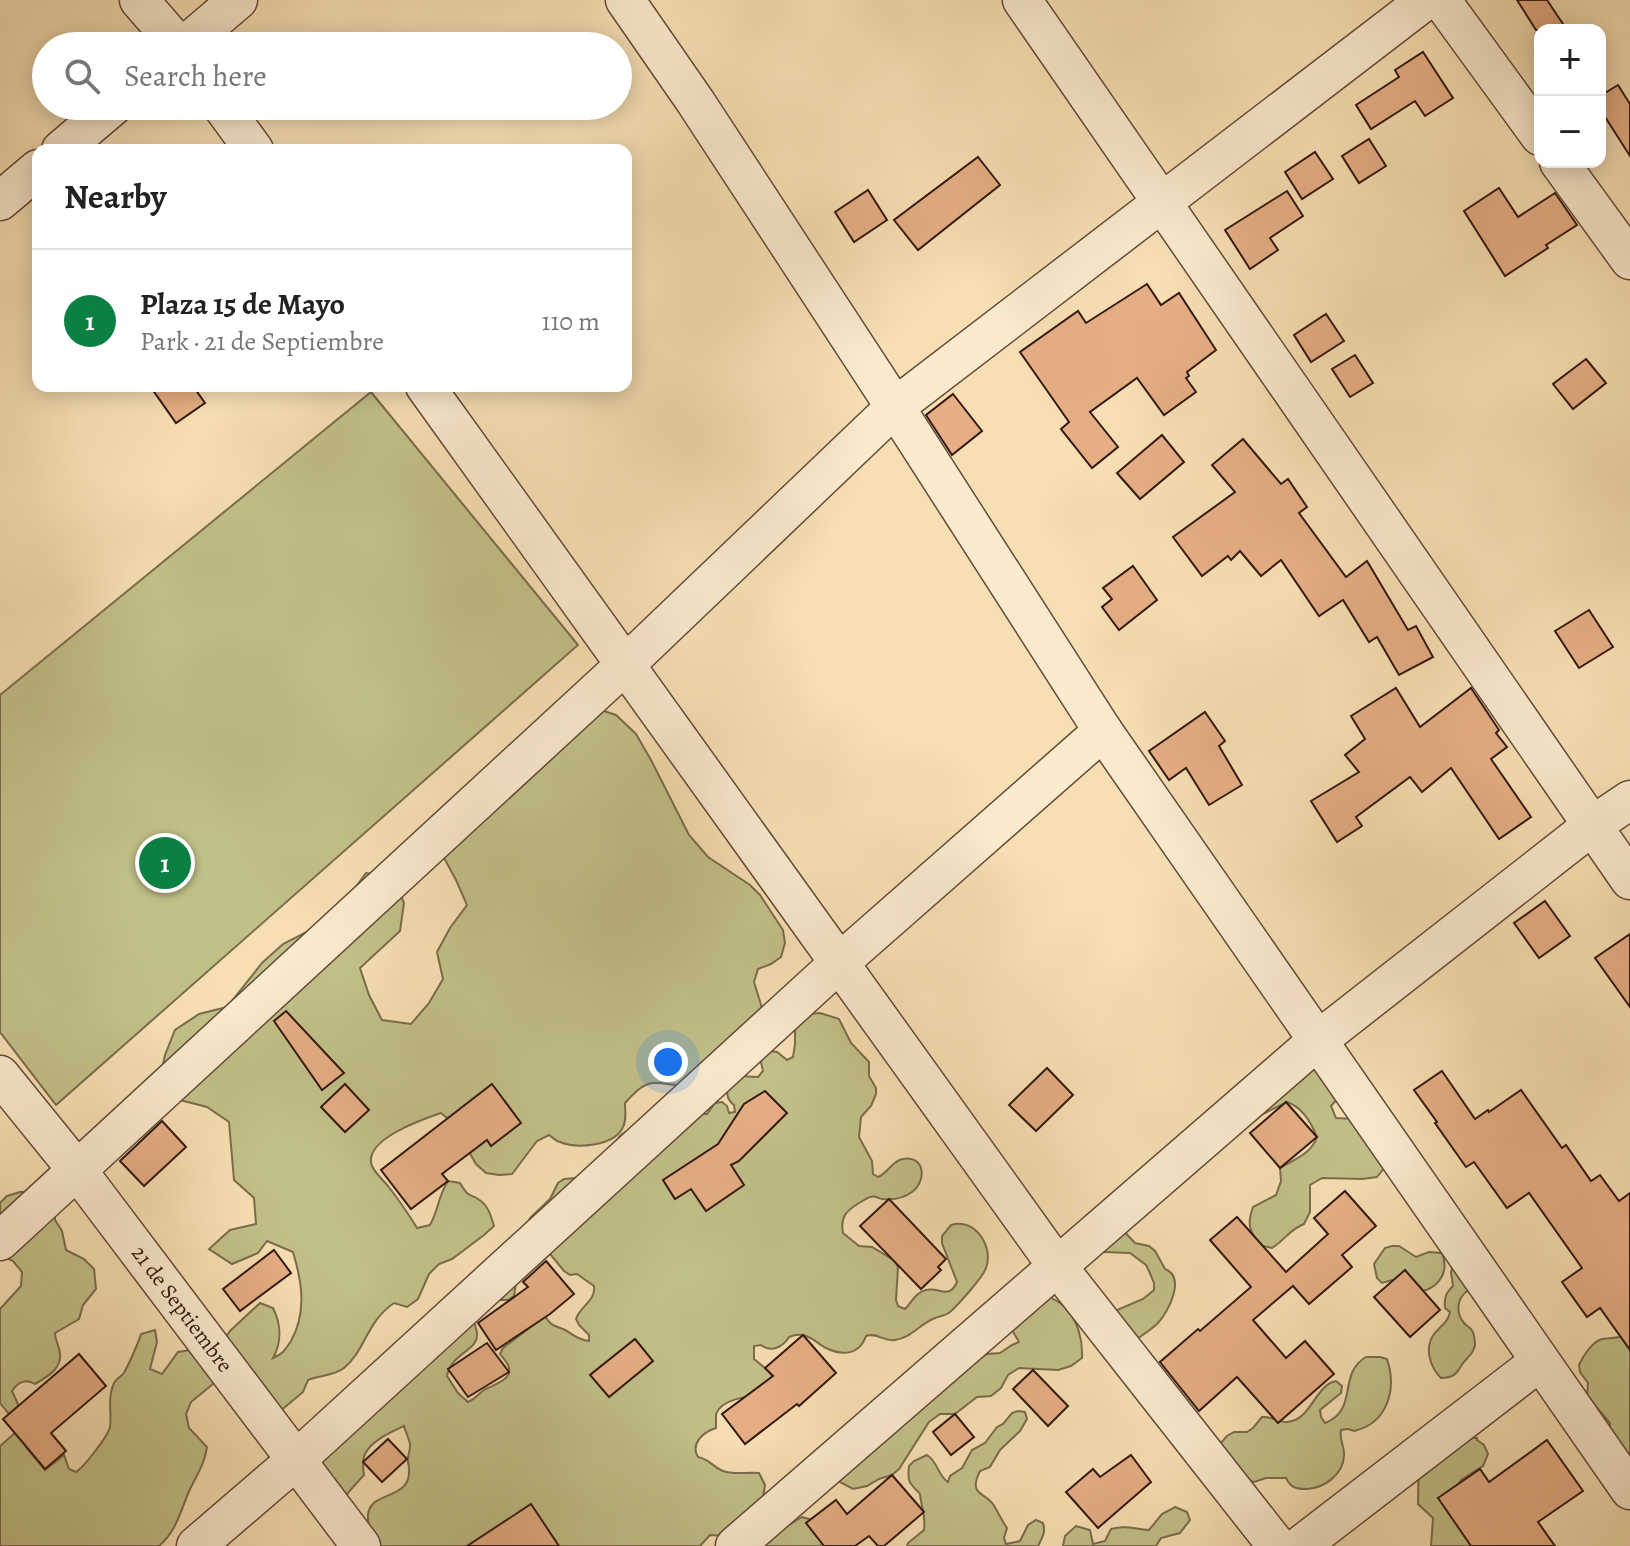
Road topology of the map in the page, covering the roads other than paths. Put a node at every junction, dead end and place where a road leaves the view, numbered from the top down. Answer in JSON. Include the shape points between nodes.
{"nodes":[{"id":1,"x":139,"y":0,"type":"edge"},
{"id":2,"x":238,"y":0,"type":"edge"},
{"id":3,"x":625,"y":0,"type":"edge"},
{"id":4,"x":1022,"y":0,"type":"edge"},
{"id":5,"x":1426,"y":0,"type":"edge"},
{"id":6,"x":1441,"y":0,"type":"edge"},
{"id":7,"x":168,"y":32,"type":"edge"},
{"id":8,"x":198,"y":32,"type":"edge"},
{"id":9,"x":96,"y":120,"type":"edge"},
{"id":10,"x":232,"y":120,"type":"edge"},
{"id":11,"x":1534,"y":128,"type":"edge"},
{"id":12,"x":68,"y":144,"type":"edge"},
{"id":13,"x":250,"y":144,"type":"edge"},
{"id":14,"x":1563,"y":168,"type":"edge"},
{"id":15,"x":32,"y":174,"type":"edge"},
{"id":16,"x":0,"y":201,"type":"edge"},
{"id":17,"x":1161,"y":201,"type":"junction"},
{"id":18,"x":1630,"y":260,"type":"edge"},
{"id":19,"x":429,"y":392,"type":"edge"},
{"id":20,"x":895,"y":407,"type":"junction"},
{"id":21,"x":626,"y":664,"type":"junction"},
{"id":22,"x":1103,"y":731,"type":"junction"},
{"id":23,"x":1630,"y":800,"type":"edge"},
{"id":24,"x":1593,"y":825,"type":"junction"},
{"id":25,"x":1630,"y":880,"type":"edge"},
{"id":26,"x":839,"y":963,"type":"junction"},
{"id":27,"x":1317,"y":1041,"type":"junction"},
{"id":28,"x":0,"y":1075,"type":"edge"},
{"id":29,"x":77,"y":1170,"type":"junction"},
{"id":30,"x":0,"y":1241,"type":"edge"},
{"id":31,"x":1057,"y":1266,"type":"junction"},
{"id":32,"x":1539,"y":1362,"type":"junction"},
{"id":33,"x":296,"y":1460,"type":"junction"},
{"id":34,"x":1630,"y":1490,"type":"edge"},
{"id":35,"x":196,"y":1546,"type":"edge"},
{"id":36,"x":361,"y":1546,"type":"edge"},
{"id":37,"x":735,"y":1546,"type":"edge"},
{"id":38,"x":1277,"y":1546,"type":"edge"},
{"id":39,"x":1300,"y":1546,"type":"edge"}],
"edges":[{"from":1,"to":7,"type":"street"},
{"from":2,"to":8,"type":"street"},
{"from":3,"to":20,"type":"street"},
{"from":4,"to":17,"type":"street"},
{"from":5,"to":17,"type":"street"},
{"from":6,"to":11,"type":"street"},
{"from":9,"to":12,"type":"street"},
{"from":10,"to":13,"type":"street"},
{"from":14,"to":18,"type":"street"},
{"from":15,"to":16,"type":"street"},
{"from":17,"to":20,"type":"street"},
{"from":17,"to":24,"type":"street"},
{"from":19,"to":21,"type":"street"},
{"from":20,"to":21,"type":"street"},
{"from":20,"to":22,"type":"street"},
{"from":21,"to":26,"type":"street"},
{"from":21,"to":29,"type":"street"},
{"from":22,"to":26,"type":"street"},
{"from":22,"to":27,"type":"street"},
{"from":23,"to":24,"type":"street"},
{"from":24,"to":25,"type":"street"},
{"from":24,"to":27,"type":"street"},
{"from":26,"to":31,"type":"street"},
{"from":26,"to":33,"type":"street"},
{"from":27,"to":31,"type":"street"},
{"from":27,"to":32,"type":"street"},
{"from":28,"to":29,"type":"street","name":"21 de Septiembre"},
{"from":29,"to":30,"type":"street"},
{"from":29,"to":33,"type":"street","name":"21 de Septiembre"},
{"from":31,"to":37,"type":"street"},
{"from":31,"to":38,"type":"street"},
{"from":32,"to":34,"type":"street"},
{"from":32,"to":39,"type":"street"},
{"from":33,"to":35,"type":"street"},
{"from":33,"to":36,"type":"street","name":"21 de Septiembre"}]}
